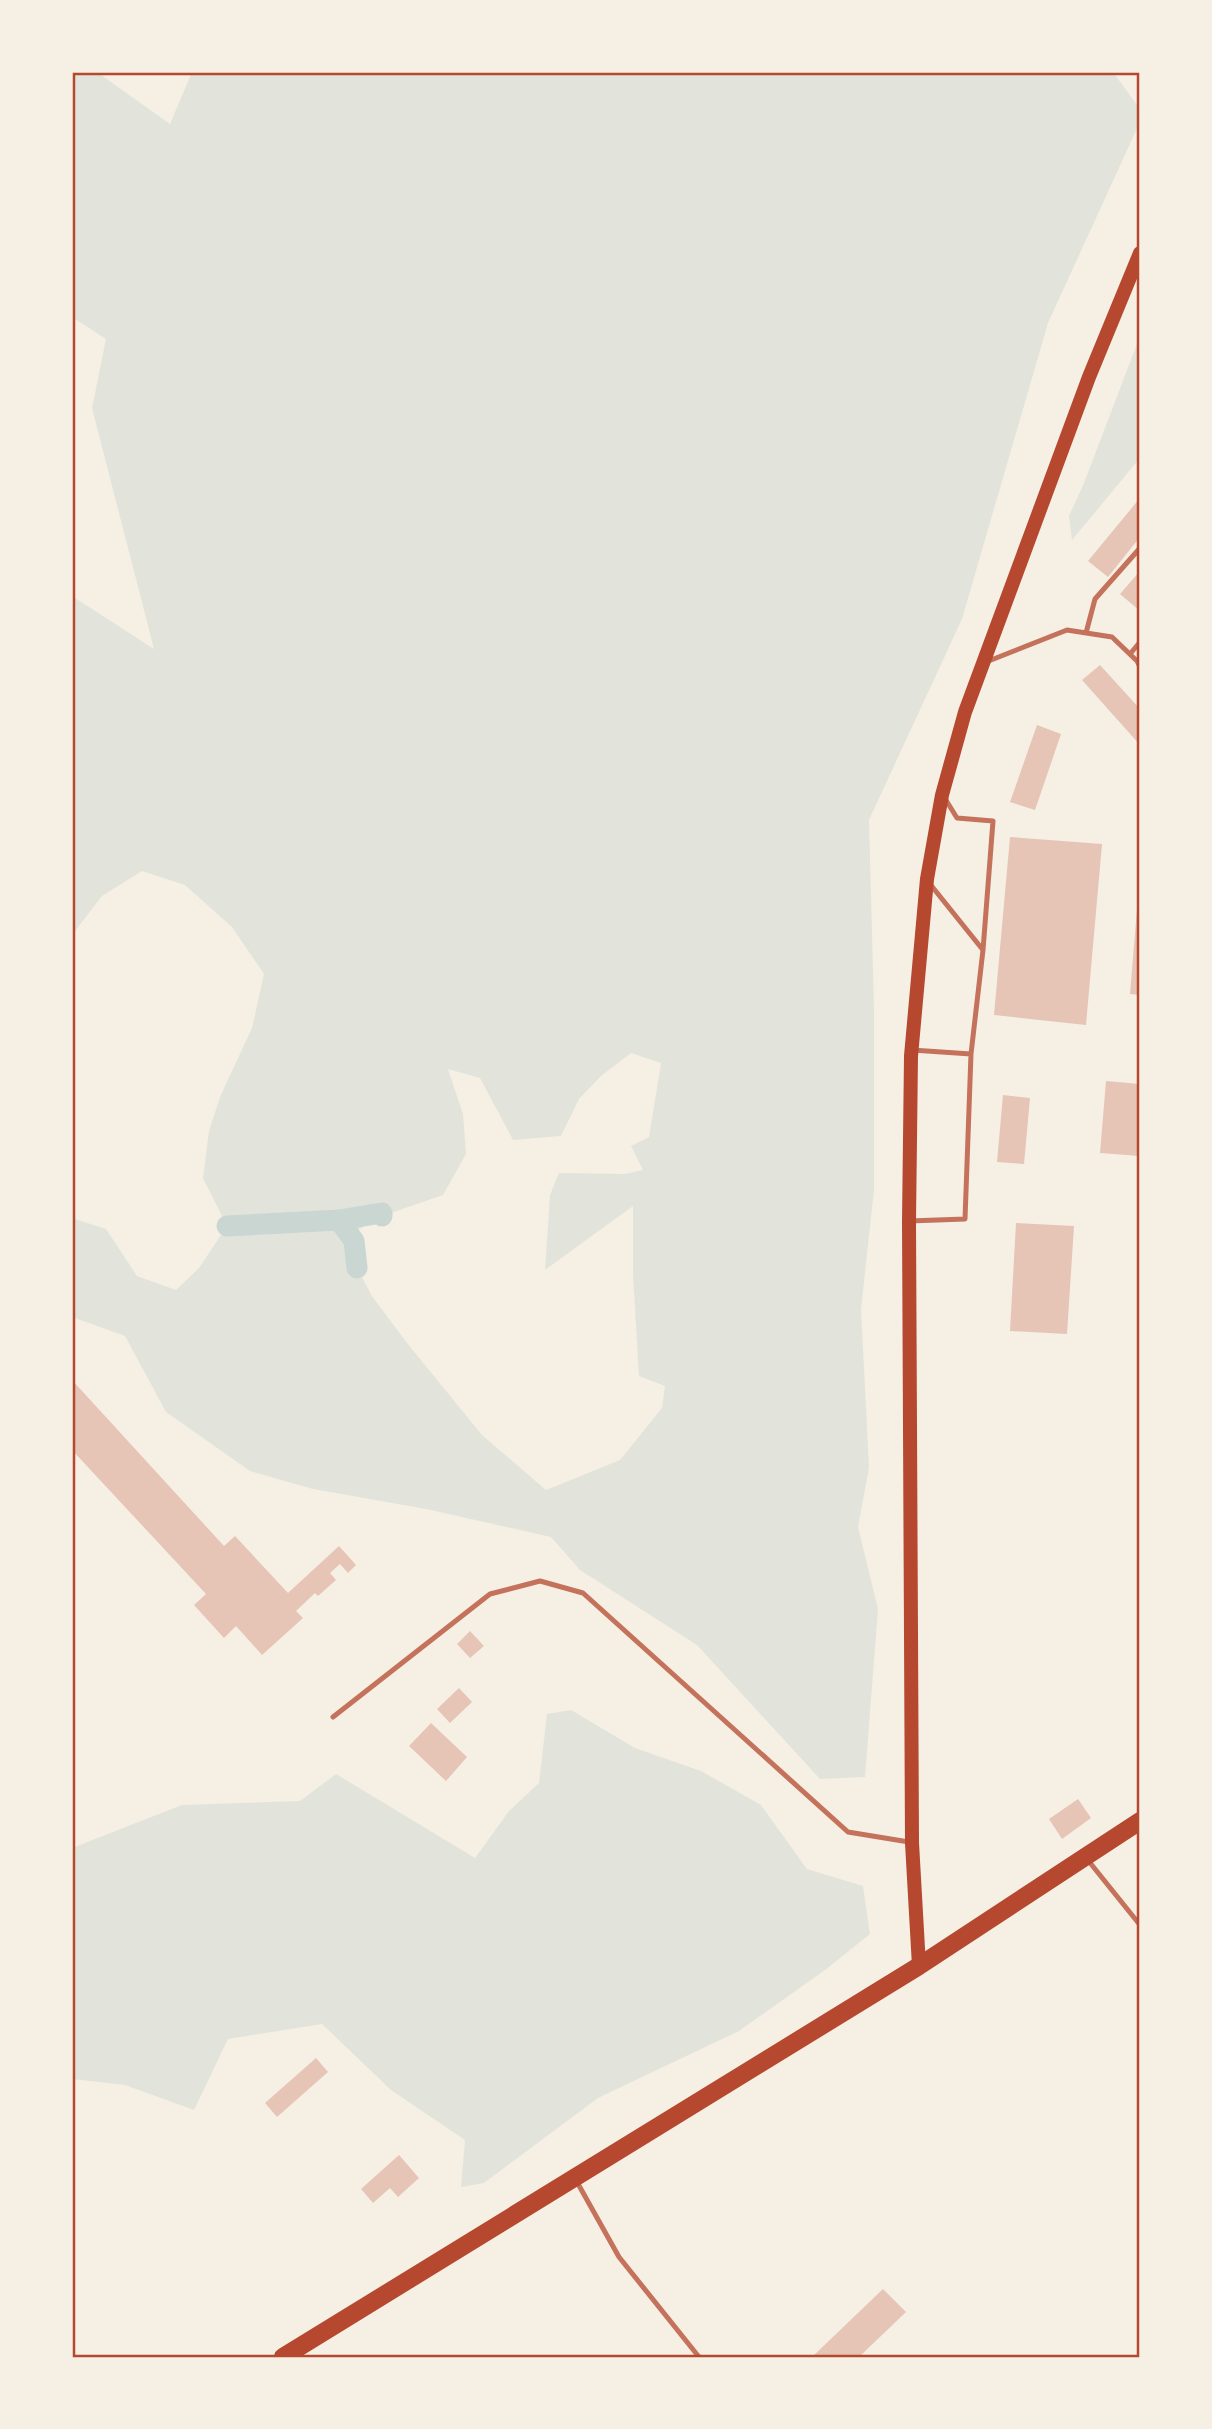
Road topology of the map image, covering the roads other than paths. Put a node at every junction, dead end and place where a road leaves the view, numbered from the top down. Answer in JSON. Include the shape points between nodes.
{"nodes":[{"id":1,"x":1140,"y":253,"type":"edge"},
{"id":2,"x":1140,"y":548,"type":"edge"},
{"id":3,"x":1086,"y":633,"type":"junction"},
{"id":4,"x":1140,"y":642,"type":"edge"},
{"id":5,"x":1130,"y":654,"type":"junction"},
{"id":6,"x":983,"y":663,"type":"junction"},
{"id":7,"x":1140,"y":667,"type":"edge"},
{"id":8,"x":942,"y":795,"type":"junction"},
{"id":9,"x":927,"y":879,"type":"junction"},
{"id":10,"x":983,"y":950,"type":"junction"},
{"id":11,"x":912,"y":1051,"type":"junction"},
{"id":12,"x":971,"y":1054,"type":"junction"},
{"id":13,"x":909,"y":1221,"type":"junction"},
{"id":14,"x":333,"y":1717,"type":"dead end"},
{"id":15,"x":1140,"y":1821,"type":"edge"},
{"id":16,"x":912,"y":1843,"type":"junction"},
{"id":17,"x":1085,"y":1857,"type":"junction"},
{"id":18,"x":1140,"y":1925,"type":"edge"},
{"id":19,"x":919,"y":1966,"type":"junction"},
{"id":20,"x":575,"y":2179,"type":"junction"},
{"id":21,"x":283,"y":2357,"type":"edge"},
{"id":22,"x":699,"y":2357,"type":"edge"}],
"edges":[{"from":1,"to":6,"type":"main road"},
{"from":2,"to":3,"type":"lane","via":[[1095,599]]},
{"from":3,"to":5,"type":"lane","via":[[1112,636]]},
{"from":3,"to":6,"type":"lane","via":[[1067,630]]},
{"from":4,"to":5,"type":"lane"},
{"from":5,"to":7,"type":"lane"},
{"from":6,"to":8,"type":"main road"},
{"from":8,"to":9,"type":"main road"},
{"from":8,"to":10,"type":"lane","via":[[957,818],[993,821]]},
{"from":9,"to":10,"type":"lane"},
{"from":9,"to":11,"type":"main road"},
{"from":10,"to":12,"type":"lane"},
{"from":11,"to":12,"type":"lane"},
{"from":11,"to":13,"type":"main road"},
{"from":12,"to":13,"type":"lane","via":[[965,1219]]},
{"from":13,"to":16,"type":"main road"},
{"from":14,"to":16,"type":"lane","via":[[490,1594],[540,1581],[583,1593],[848,1832]]},
{"from":15,"to":17,"type":"main road"},
{"from":16,"to":19,"type":"main road"},
{"from":17,"to":18,"type":"lane"},
{"from":17,"to":19,"type":"main road"},
{"from":19,"to":20,"type":"main road"},
{"from":20,"to":21,"type":"main road"},
{"from":20,"to":22,"type":"lane","via":[[619,2256]]}]}
